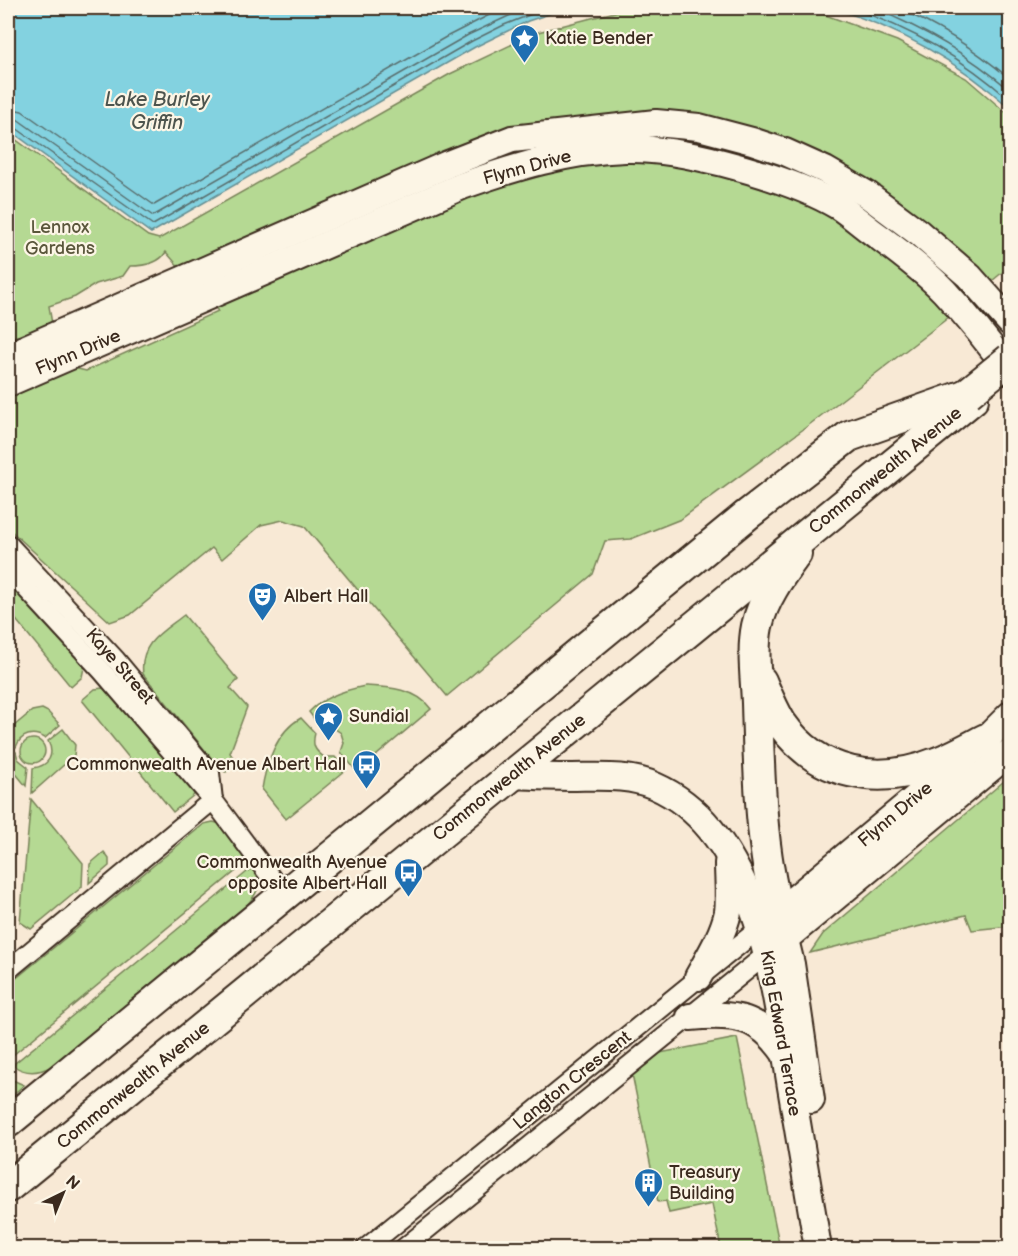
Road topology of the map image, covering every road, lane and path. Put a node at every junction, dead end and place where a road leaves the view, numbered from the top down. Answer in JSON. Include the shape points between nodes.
{"nodes":[{"id":1,"x":1011,"y":322,"type":"edge"},
{"id":2,"x":8,"y":356,"type":"edge"},
{"id":3,"x":1011,"y":359,"type":"edge"},
{"id":4,"x":1011,"y":370,"type":"edge"},
{"id":5,"x":8,"y":383,"type":"edge"},
{"id":6,"x":971,"y":396,"type":"junction"},
{"id":7,"x":812,"y":529,"type":"junction"},
{"id":8,"x":8,"y":544,"type":"edge"},
{"id":9,"x":8,"y":569,"type":"edge"},
{"id":10,"x":756,"y":664,"type":"junction"},
{"id":11,"x":1011,"y":715,"type":"edge"},
{"id":12,"x":998,"y":746,"type":"edge"},
{"id":13,"x":511,"y":775,"type":"junction"},
{"id":14,"x":213,"y":800,"type":"junction"},
{"id":15,"x":727,"y":854,"type":"junction"},
{"id":16,"x":284,"y":895,"type":"junction"},
{"id":17,"x":773,"y":933,"type":"junction"},
{"id":18,"x":8,"y":970,"type":"edge"},
{"id":19,"x":698,"y":977,"type":"junction"},
{"id":20,"x":690,"y":1017,"type":"junction"},
{"id":21,"x":786,"y":1056,"type":"junction"},
{"id":22,"x":8,"y":1122,"type":"edge"},
{"id":23,"x":510,"y":1130,"type":"junction"},
{"id":24,"x":524,"y":1150,"type":"junction"},
{"id":25,"x":8,"y":1187,"type":"edge"},
{"id":26,"x":425,"y":1200,"type":"junction"},
{"id":27,"x":427,"y":1230,"type":"junction"},
{"id":28,"x":366,"y":1248,"type":"edge"},
{"id":29,"x":404,"y":1248,"type":"edge"},
{"id":30,"x":431,"y":1248,"type":"edge"},
{"id":31,"x":819,"y":1248,"type":"edge"},
{"id":32,"x":835,"y":1248,"type":"edge"}],
"edges":[{"from":1,"to":2,"type":"main road","name":"Flynn Drive","via":[[969,276],[919,233],[868,195],[825,170],[752,141],[699,127],[656,123],[512,140],[448,164]]},
{"from":3,"to":6,"type":"highway","name":"Commonwealth Avenue","bridge":true},
{"from":4,"to":5,"type":"main road","name":"Flynn Drive","via":[[943,290],[838,206],[789,184],[682,152],[627,149],[550,158],[462,186]]},
{"from":4,"to":6,"type":"highway","name":"Commonwealth Avenue"},
{"from":6,"to":7,"type":"highway","name":"Commonwealth Avenue"},
{"from":6,"to":16,"type":"highway","name":"Commonwealth Avenue","via":[[849,436]]},
{"from":7,"to":10,"type":"highway","via":[[765,603],[755,638]]},
{"from":7,"to":13,"type":"highway","name":"Commonwealth Avenue"},
{"from":8,"to":14,"type":"street","name":"Kaye Street","via":[[116,660],[210,773]]},
{"from":9,"to":14,"type":"street","name":"Kaye Street","via":[[102,670]]},
{"from":10,"to":12,"type":"highway","via":[[785,728],[795,741],[835,767],[867,775],[906,772]]},
{"from":10,"to":17,"type":"highway"},
{"from":11,"to":12,"type":"main road","name":"Flynn Drive"},
{"from":12,"to":17,"type":"main road","name":"Flynn Drive"},
{"from":13,"to":15,"type":"main road","name":"King Edward Terrace","via":[[643,781],[692,810]]},
{"from":13,"to":25,"type":"highway","name":"Commonwealth Avenue"},
{"from":14,"to":16,"type":"street","name":"Kaye Street"},
{"from":14,"to":18,"type":"street"},
{"from":15,"to":17,"type":"main road","name":"King Edward Terrace"},
{"from":15,"to":19,"type":"main road","via":[[728,912]]},
{"from":16,"to":22,"type":"highway","name":"Commonwealth Avenue"},
{"from":17,"to":19,"type":"street","name":"Langton Crescent"},
{"from":17,"to":20,"type":"street","name":"Langton Crescent"},
{"from":17,"to":21,"type":"main road","name":"King Edward Terrace"},
{"from":17,"to":32,"type":"main road","name":"King Edward Terrace","via":[[791,964]]},
{"from":19,"to":23,"type":"street","name":"Langton Crescent"},
{"from":20,"to":21,"type":"main road","via":[[719,1014],[750,1020],[768,1033]]},
{"from":20,"to":24,"type":"street","name":"Langton Crescent"},
{"from":21,"to":31,"type":"main road","name":"King Edward Terrace"},
{"from":23,"to":24,"type":"street"},
{"from":23,"to":26,"type":"street","name":"Langton Crescent"},
{"from":24,"to":27,"type":"street","name":"Langton Crescent"},
{"from":26,"to":27,"type":"street"},
{"from":26,"to":28,"type":"street","name":"Langton Crescent"},
{"from":27,"to":29,"type":"street","name":"Langton Crescent"},
{"from":27,"to":30,"type":"street"}]}
